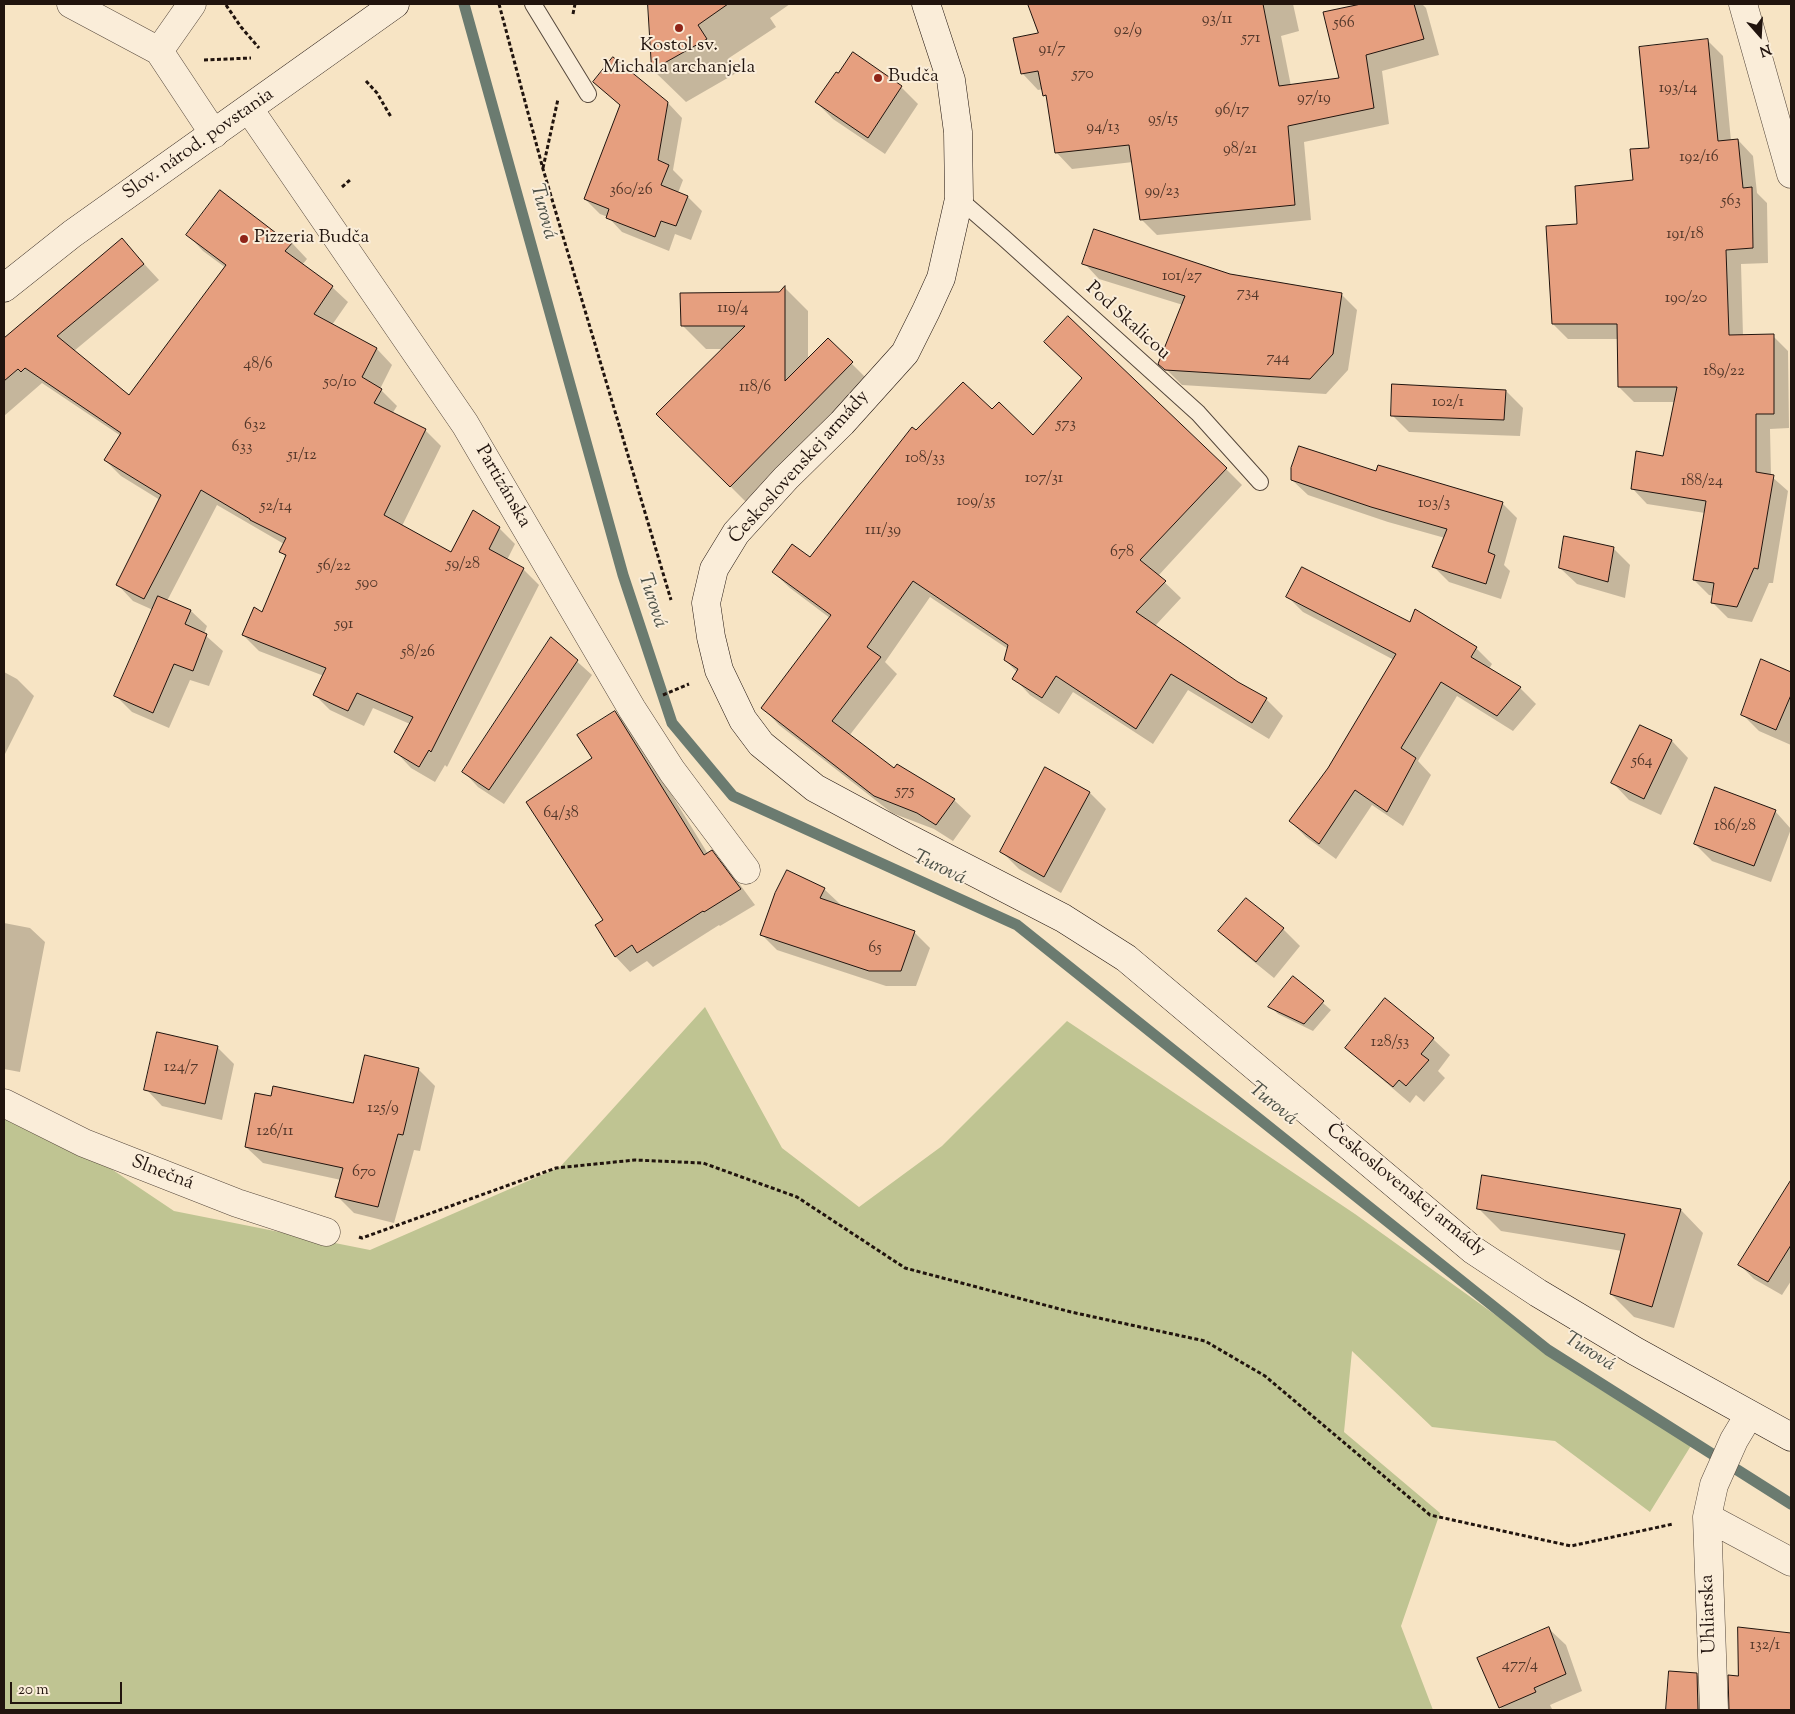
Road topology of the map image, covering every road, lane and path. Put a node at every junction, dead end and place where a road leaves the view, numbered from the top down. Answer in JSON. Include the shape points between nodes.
{"nodes":[{"id":1,"x":72,"y":4,"type":"edge"},
{"id":2,"x":192,"y":4,"type":"edge"},
{"id":3,"x":225,"y":4,"type":"edge"},
{"id":4,"x":395,"y":4,"type":"edge"},
{"id":5,"x":499,"y":4,"type":"edge"},
{"id":6,"x":533,"y":4,"type":"edge"},
{"id":7,"x":926,"y":4,"type":"edge"},
{"id":8,"x":1743,"y":4,"type":"edge"},
{"id":9,"x":259,"y":48,"type":"dead end"},
{"id":10,"x":159,"y":51,"type":"junction"},
{"id":11,"x":251,"y":58,"type":"dead end"},
{"id":12,"x":176,"y":76,"type":"junction"},
{"id":13,"x":366,"y":81,"type":"dead end"},
{"id":14,"x":588,"y":94,"type":"dead end"},
{"id":15,"x":250,"y":109,"type":"junction"},
{"id":16,"x":391,"y":117,"type":"dead end"},
{"id":17,"x":214,"y":134,"type":"junction"},
{"id":18,"x":1791,"y":174,"type":"edge"},
{"id":19,"x":959,"y":199,"type":"junction"},
{"id":20,"x":4,"y":288,"type":"edge"},
{"id":21,"x":1260,"y":482,"type":"dead end"},
{"id":22,"x":673,"y":608,"type":"dead end"},
{"id":23,"x":698,"y":680,"type":"dead end"},
{"id":24,"x":656,"y":698,"type":"dead end"},
{"id":25,"x":746,"y":870,"type":"dead end"},
{"id":26,"x":4,"y":1103,"type":"edge"},
{"id":27,"x":326,"y":1232,"type":"joint"},
{"id":28,"x":1749,"y":1415,"type":"junction"},
{"id":29,"x":1791,"y":1437,"type":"edge"},
{"id":30,"x":1707,"y":1517,"type":"junction"},
{"id":31,"x":1791,"y":1562,"type":"edge"},
{"id":32,"x":1714,"y":1710,"type":"edge"}],
"edges":[{"from":1,"to":10,"type":"street"},
{"from":2,"to":10,"type":"street"},
{"from":3,"to":9,"type":"path"},
{"from":4,"to":15,"type":"street","name":"Slov. národ. povstania"},
{"from":5,"to":22,"type":"path","via":[[543,169]]},
{"from":6,"to":14,"type":"lane"},
{"from":7,"to":19,"type":"street","name":"Československej armády","via":[[951,80],[958,132]]},
{"from":8,"to":18,"type":"street"},
{"from":10,"to":12,"type":"street"},
{"from":11,"to":12,"type":"path","via":[[204,60]]},
{"from":12,"to":17,"type":"street"},
{"from":13,"to":16,"type":"path"},
{"from":15,"to":17,"type":"street","name":"Slov. národ. povstania"},
{"from":15,"to":25,"type":"street","name":"Partizánska","via":[[465,424],[632,709],[672,770]]},
{"from":17,"to":20,"type":"street","name":"Slov. národ. povstania","via":[[72,234]]},
{"from":19,"to":21,"type":"lane","name":"Pod Skalicou","via":[[1198,413]]},
{"from":19,"to":28,"type":"street","name":"Československej armády","via":[[941,278],[905,352],[736,533],[714,569],[706,603],[711,637],[719,670],[743,720],[761,744],[815,788],[1063,918],[1126,958],[1473,1250],[1546,1298]]},
{"from":23,"to":24,"type":"path"},
{"from":26,"to":27,"type":"street","name":"Slnečná","via":[[84,1144],[237,1203]]},
{"from":27,"to":30,"type":"path","via":[[362,1238],[556,1168],[635,1160],[703,1163],[797,1197],[905,1268],[1071,1312],[1205,1341],[1265,1376],[1430,1515],[1571,1546]]},
{"from":28,"to":29,"type":"street","name":"Československej armády"},
{"from":28,"to":30,"type":"street","name":"Uhliarska","via":[[1714,1485]]},
{"from":30,"to":31,"type":"street"},
{"from":30,"to":32,"type":"street","name":"Uhliarska"}]}
